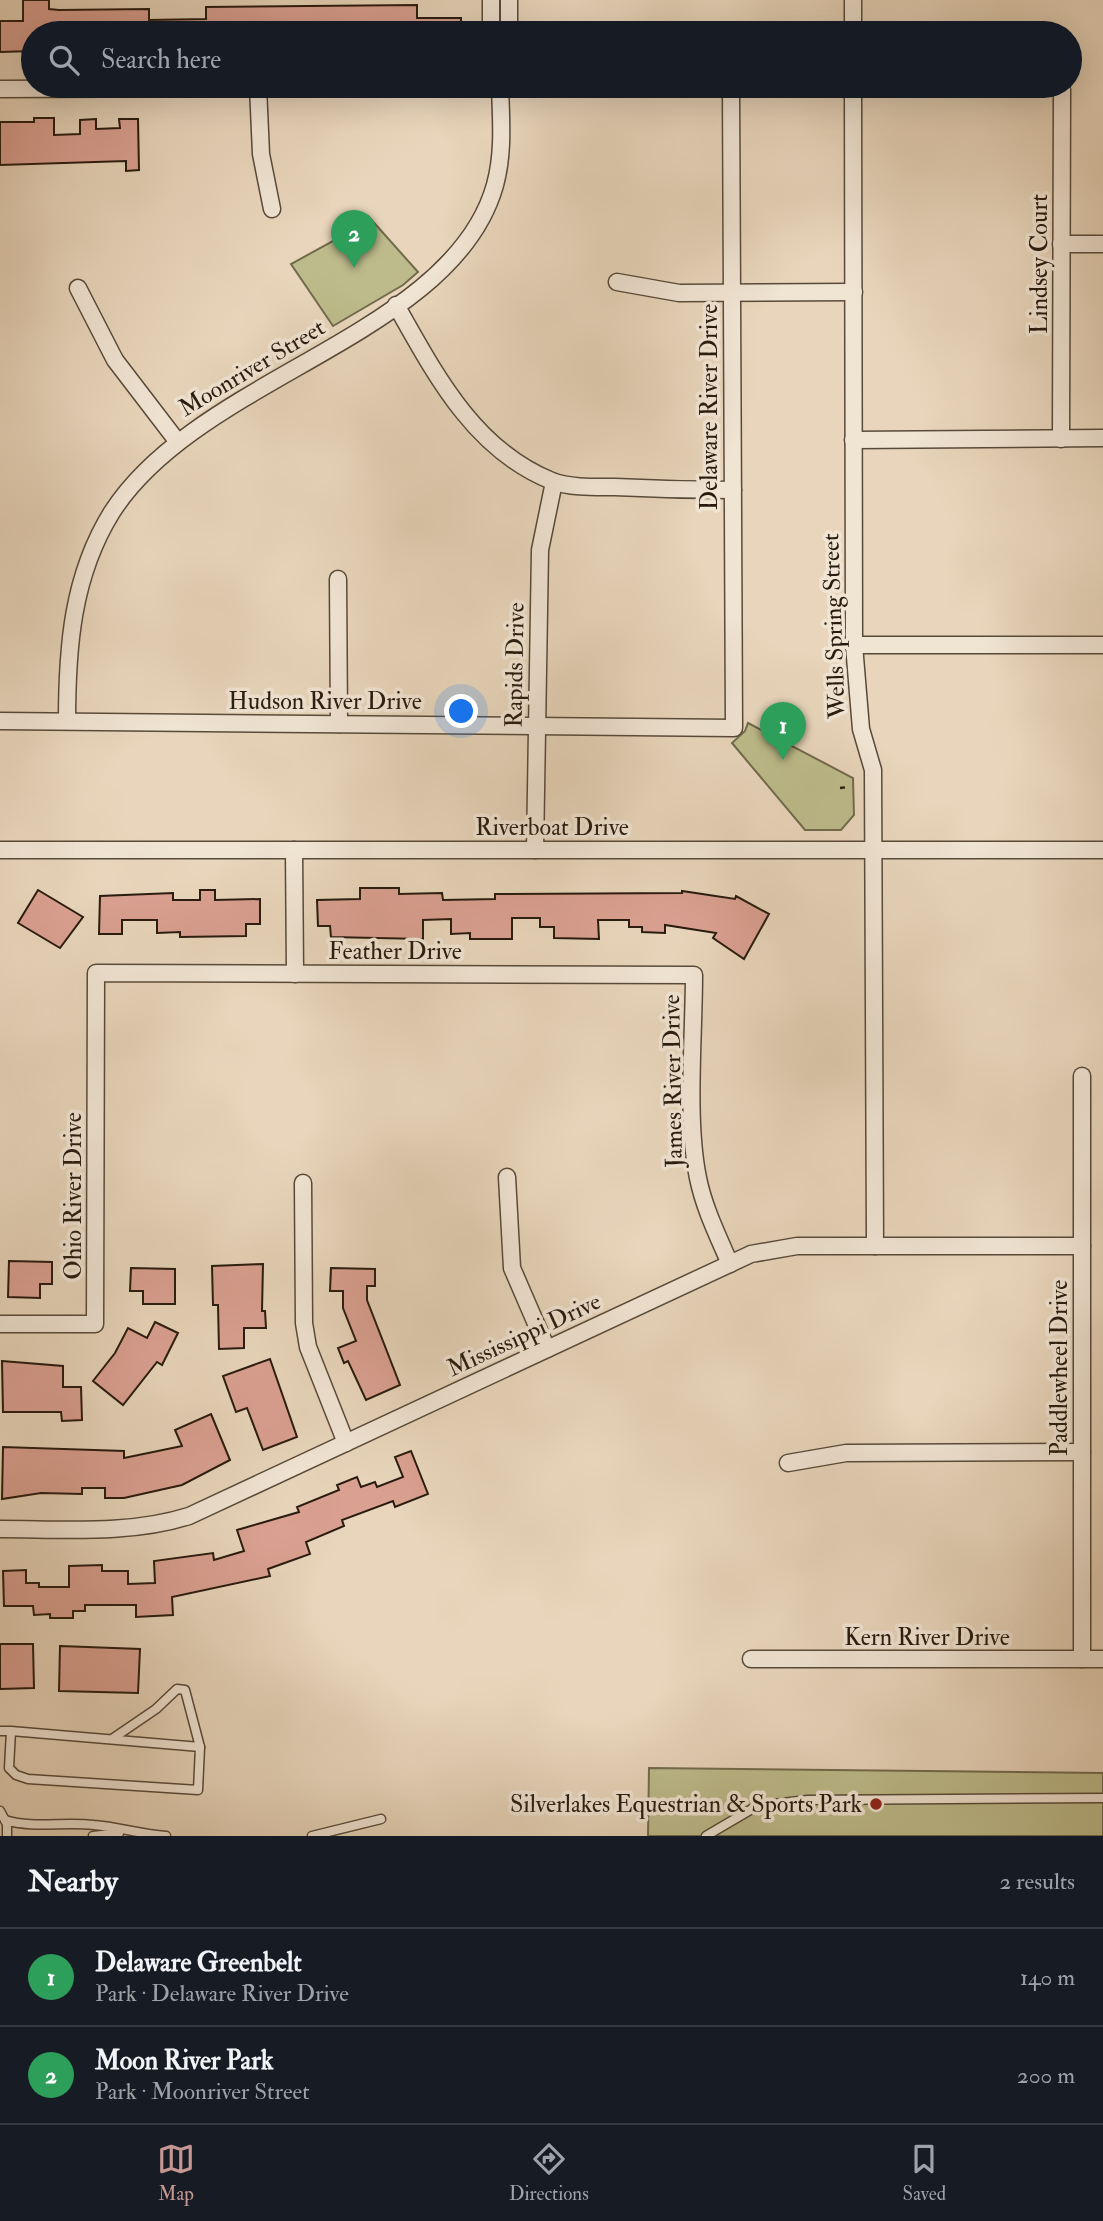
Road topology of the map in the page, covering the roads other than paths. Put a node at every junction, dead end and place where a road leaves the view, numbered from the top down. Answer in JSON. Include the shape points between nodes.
{"nodes":[{"id":1,"x":491,"y":0,"type":"edge"},
{"id":2,"x":509,"y":0,"type":"edge"},
{"id":3,"x":853,"y":0,"type":"edge"},
{"id":4,"x":491,"y":21,"type":"edge"},
{"id":5,"x":509,"y":21,"type":"edge"},
{"id":6,"x":853,"y":21,"type":"edge"},
{"id":7,"x":0,"y":89,"type":"edge"},
{"id":8,"x":21,"y":89,"type":"edge"},
{"id":9,"x":258,"y":98,"type":"edge"},
{"id":10,"x":501,"y":98,"type":"edge"},
{"id":11,"x":731,"y":98,"type":"edge"},
{"id":12,"x":853,"y":98,"type":"edge"},
{"id":13,"x":1062,"y":98,"type":"edge"},
{"id":14,"x":271,"y":209,"type":"dead end"},
{"id":15,"x":1062,"y":244,"type":"junction"},
{"id":16,"x":1103,"y":244,"type":"edge"},
{"id":17,"x":617,"y":282,"type":"dead end"},
{"id":18,"x":78,"y":288,"type":"dead end"},
{"id":19,"x":855,"y":292,"type":"junction"},
{"id":20,"x":731,"y":293,"type":"junction"},
{"id":21,"x":396,"y":305,"type":"junction"},
{"id":22,"x":1103,"y":438,"type":"edge"},
{"id":23,"x":1061,"y":439,"type":"junction"},
{"id":24,"x":853,"y":440,"type":"junction"},
{"id":25,"x":177,"y":441,"type":"junction"},
{"id":26,"x":554,"y":482,"type":"junction"},
{"id":27,"x":733,"y":490,"type":"junction"},
{"id":28,"x":338,"y":579,"type":"dead end"},
{"id":29,"x":855,"y":645,"type":"junction"},
{"id":30,"x":1103,"y":645,"type":"edge"},
{"id":31,"x":0,"y":721,"type":"edge"},
{"id":32,"x":67,"y":721,"type":"junction"},
{"id":33,"x":339,"y":724,"type":"junction"},
{"id":34,"x":536,"y":725,"type":"junction"},
{"id":35,"x":734,"y":728,"type":"joint"},
{"id":36,"x":0,"y":850,"type":"edge"},
{"id":37,"x":294,"y":850,"type":"junction"},
{"id":38,"x":535,"y":850,"type":"junction"},
{"id":39,"x":874,"y":850,"type":"junction"},
{"id":40,"x":1103,"y":850,"type":"edge"},
{"id":41,"x":96,"y":973,"type":"joint"},
{"id":42,"x":295,"y":974,"type":"junction"},
{"id":43,"x":694,"y":975,"type":"joint"},
{"id":44,"x":1082,"y":1076,"type":"dead end"},
{"id":45,"x":507,"y":1177,"type":"dead end"},
{"id":46,"x":303,"y":1183,"type":"dead end"},
{"id":47,"x":875,"y":1246,"type":"junction"},
{"id":48,"x":1082,"y":1247,"type":"junction"},
{"id":49,"x":730,"y":1264,"type":"junction"},
{"id":50,"x":0,"y":1324,"type":"edge"},
{"id":51,"x":547,"y":1349,"type":"junction"},
{"id":52,"x":346,"y":1443,"type":"junction"},
{"id":53,"x":1082,"y":1452,"type":"junction"},
{"id":54,"x":788,"y":1463,"type":"dead end"},
{"id":55,"x":0,"y":1529,"type":"edge"},
{"id":56,"x":1082,"y":1659,"type":"junction"},
{"id":57,"x":1103,"y":1659,"type":"edge"},
{"id":58,"x":751,"y":1660,"type":"dead end"},
{"id":59,"x":0,"y":1731,"type":"edge"},
{"id":60,"x":11,"y":1731,"type":"junction"},
{"id":61,"x":112,"y":1739,"type":"junction"},
{"id":62,"x":200,"y":1747,"type":"junction"},
{"id":63,"x":1103,"y":1798,"type":"edge"},
{"id":64,"x":0,"y":1811,"type":"edge"},
{"id":65,"x":5,"y":1819,"type":"junction"},
{"id":66,"x":381,"y":1819,"type":"dead end"},
{"id":67,"x":126,"y":1832,"type":"junction"},
{"id":68,"x":341,"y":1832,"type":"edge"},
{"id":69,"x":7,"y":1836,"type":"edge"},
{"id":70,"x":93,"y":1836,"type":"edge"},
{"id":71,"x":166,"y":1836,"type":"edge"},
{"id":72,"x":312,"y":1836,"type":"edge"},
{"id":73,"x":706,"y":1836,"type":"edge"}],
"edges":[{"from":1,"to":4,"type":"street"},
{"from":2,"to":5,"type":"street"},
{"from":3,"to":6,"type":"street"},
{"from":7,"to":8,"type":"street"},
{"from":9,"to":14,"type":"street","via":[[261,154]]},
{"from":10,"to":21,"type":"street","name":"Moonriver Street","via":[[503,146],[494,187],[480,220],[431,282]]},
{"from":11,"to":20,"type":"street","name":"Delaware River Drive"},
{"from":12,"to":19,"type":"street","name":"Wells Spring Street"},
{"from":13,"to":15,"type":"street","name":"Lindsey Court"},
{"from":15,"to":16,"type":"street"},
{"from":15,"to":23,"type":"street","name":"Lindsey Court"},
{"from":17,"to":20,"type":"street","via":[[679,293]]},
{"from":18,"to":25,"type":"street","via":[[115,360]]},
{"from":19,"to":20,"type":"street"},
{"from":19,"to":24,"type":"street","name":"Wells Spring Street"},
{"from":20,"to":27,"type":"street","name":"Delaware River Drive"},
{"from":21,"to":25,"type":"street","name":"Moonriver Street"},
{"from":21,"to":26,"type":"street","via":[[453,402],[515,461]]},
{"from":22,"to":23,"type":"street"},
{"from":23,"to":24,"type":"street"},
{"from":24,"to":29,"type":"street","name":"Wells Spring Street"},
{"from":25,"to":32,"type":"street","name":"Moonriver Street","via":[[113,512],[91,552],[69,637]]},
{"from":26,"to":27,"type":"street"},
{"from":26,"to":34,"type":"street","name":"Rapids Drive","via":[[540,550]]},
{"from":27,"to":35,"type":"street","name":"Delaware River Drive"},
{"from":28,"to":33,"type":"street"},
{"from":29,"to":30,"type":"street"},
{"from":29,"to":39,"type":"street","name":"Wells Spring Street","via":[[861,729],[873,770]]},
{"from":31,"to":32,"type":"street","name":"Hudson River Drive"},
{"from":32,"to":33,"type":"street","name":"Hudson River Drive"},
{"from":33,"to":34,"type":"street","name":"Hudson River Drive"},
{"from":34,"to":35,"type":"street","name":"Hudson River Drive"},
{"from":34,"to":38,"type":"street","name":"Rapids Drive"},
{"from":36,"to":37,"type":"street","name":"Riverboat Drive"},
{"from":37,"to":38,"type":"street","name":"Riverboat Drive"},
{"from":37,"to":42,"type":"street"},
{"from":38,"to":39,"type":"street","name":"Riverboat Drive"},
{"from":39,"to":40,"type":"street","name":"Riverboat Drive"},
{"from":39,"to":47,"type":"street","name":"Wells Spring Street"},
{"from":41,"to":42,"type":"street","name":"Feather Drive"},
{"from":41,"to":50,"type":"street","name":"Ohio River Drive","via":[[95,1324]]},
{"from":42,"to":43,"type":"street","name":"Feather Drive"},
{"from":43,"to":49,"type":"street","name":"James River Drive","via":[[695,1157],[708,1213]]},
{"from":44,"to":48,"type":"street","name":"Paddlewheel Drive"},
{"from":45,"to":51,"type":"street","via":[[512,1268]]},
{"from":46,"to":52,"type":"street","via":[[304,1323],[308,1346]]},
{"from":47,"to":48,"type":"street","name":"Mississippi Drive"},
{"from":47,"to":49,"type":"street","name":"Mississippi Drive","via":[[767,1249]]},
{"from":48,"to":53,"type":"street","name":"Paddlewheel Drive"},
{"from":49,"to":51,"type":"street","name":"Mississippi Drive"},
{"from":51,"to":52,"type":"street","name":"Mississippi Drive"},
{"from":52,"to":55,"type":"street","name":"Mississippi Drive","via":[[163,1525]]},
{"from":53,"to":54,"type":"street","via":[[846,1453]]},
{"from":53,"to":56,"type":"street","name":"Paddlewheel Drive"},
{"from":56,"to":57,"type":"street","name":"Kern River Drive"},
{"from":56,"to":58,"type":"street","name":"Kern River Drive"},
{"from":59,"to":60,"type":"lane"},
{"from":60,"to":61,"type":"lane"},
{"from":60,"to":62,"type":"lane","via":[[9,1768],[28,1779],[198,1790]]},
{"from":61,"to":62,"type":"lane"},
{"from":61,"to":62,"type":"lane","via":[[177,1689],[185,1690]]},
{"from":63,"to":73,"type":"lane","via":[[808,1800],[757,1806]]},
{"from":64,"to":65,"type":"lane"},
{"from":65,"to":67,"type":"lane","via":[[18,1824],[94,1825]]},
{"from":65,"to":69,"type":"lane"},
{"from":66,"to":68,"type":"lane"},
{"from":67,"to":70,"type":"lane"},
{"from":67,"to":71,"type":"lane"},
{"from":68,"to":72,"type":"lane"}]}
